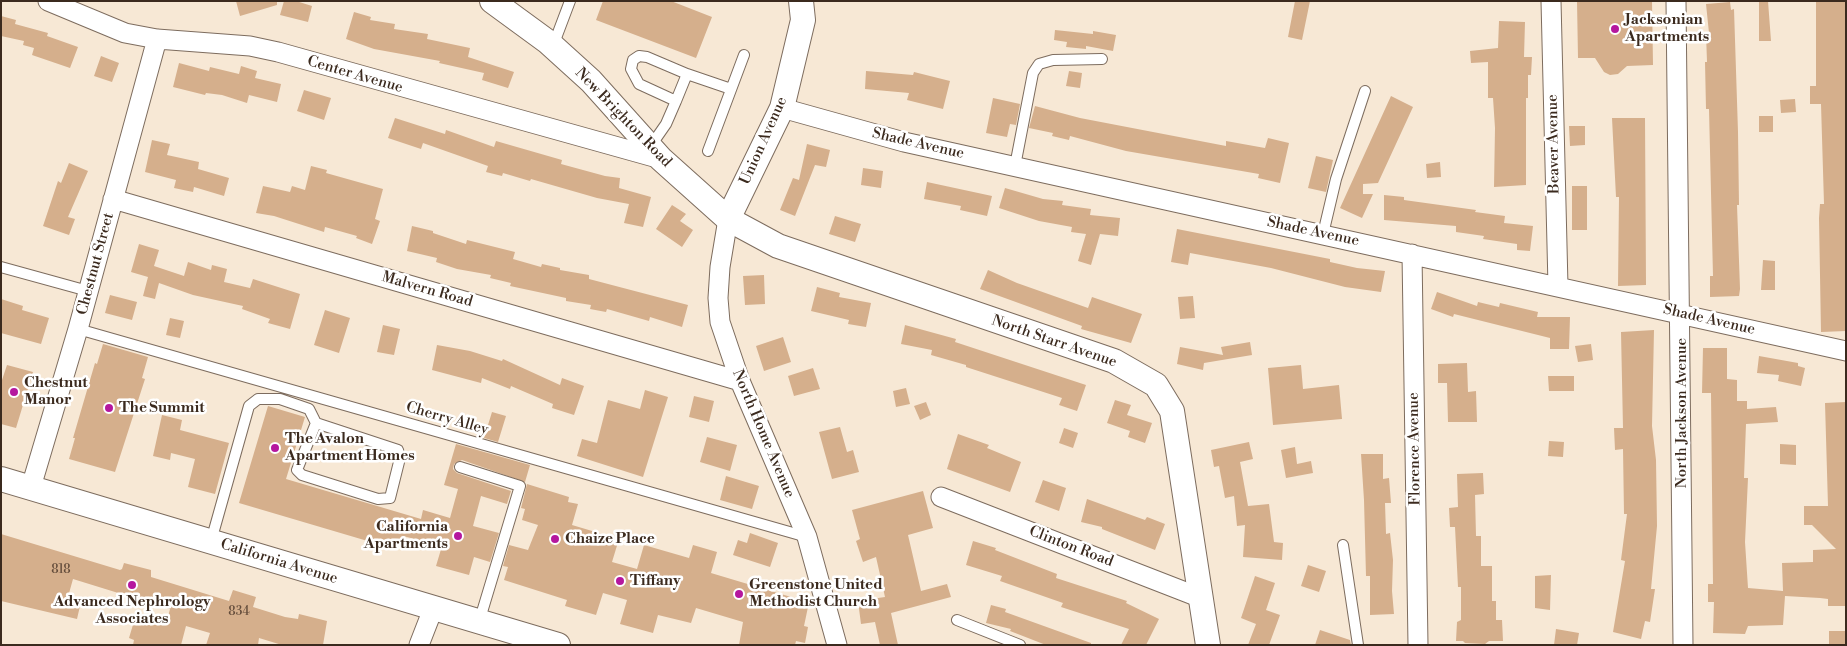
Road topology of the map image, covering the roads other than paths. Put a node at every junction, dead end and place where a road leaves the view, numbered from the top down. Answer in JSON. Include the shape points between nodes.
{"nodes":[{"id":1,"x":48,"y":1,"type":"edge"},
{"id":2,"x":492,"y":1,"type":"edge"},
{"id":3,"x":570,"y":1,"type":"edge"},
{"id":4,"x":802,"y":1,"type":"edge"},
{"id":5,"x":1551,"y":1,"type":"edge"},
{"id":6,"x":1676,"y":1,"type":"edge"},
{"id":7,"x":157,"y":40,"type":"junction"},
{"id":8,"x":552,"y":47,"type":"junction"},
{"id":9,"x":744,"y":55,"type":"dead end"},
{"id":10,"x":1102,"y":59,"type":"dead end"},
{"id":11,"x":687,"y":74,"type":"junction"},
{"id":12,"x":731,"y":89,"type":"junction"},
{"id":13,"x":1365,"y":91,"type":"dead end"},
{"id":14,"x":676,"y":101,"type":"junction"},
{"id":15,"x":782,"y":108,"type":"junction"},
{"id":16,"x":708,"y":151,"type":"dead end"},
{"id":17,"x":656,"y":153,"type":"junction"},
{"id":18,"x":1015,"y":166,"type":"junction"},
{"id":19,"x":113,"y":199,"type":"junction"},
{"id":20,"x":728,"y":219,"type":"junction"},
{"id":21,"x":1323,"y":234,"type":"junction"},
{"id":22,"x":1412,"y":254,"type":"junction"},
{"id":23,"x":1,"y":267,"type":"edge"},
{"id":24,"x":1558,"y":286,"type":"junction"},
{"id":25,"x":88,"y":291,"type":"junction"},
{"id":26,"x":1681,"y":313,"type":"junction"},
{"id":27,"x":78,"y":329,"type":"junction"},
{"id":28,"x":1846,"y":351,"type":"edge"},
{"id":29,"x":740,"y":381,"type":"junction"},
{"id":30,"x":316,"y":424,"type":"junction"},
{"id":31,"x":460,"y":467,"type":"dead end"},
{"id":32,"x":1,"y":479,"type":"edge"},
{"id":33,"x":31,"y":487,"type":"junction"},
{"id":34,"x":941,"y":497,"type":"dead end"},
{"id":35,"x":807,"y":537,"type":"junction"},
{"id":36,"x":211,"y":541,"type":"junction"},
{"id":37,"x":1343,"y":545,"type":"dead end"},
{"id":38,"x":1201,"y":598,"type":"junction"},
{"id":39,"x":433,"y":609,"type":"junction"},
{"id":40,"x":957,"y":620,"type":"dead end"},
{"id":41,"x":479,"y":622,"type":"junction"},
{"id":42,"x":420,"y":645,"type":"edge"},
{"id":43,"x":558,"y":645,"type":"edge"},
{"id":44,"x":837,"y":645,"type":"edge"},
{"id":45,"x":1020,"y":645,"type":"edge"},
{"id":46,"x":1208,"y":645,"type":"edge"},
{"id":47,"x":1358,"y":645,"type":"edge"},
{"id":48,"x":1418,"y":645,"type":"edge"},
{"id":49,"x":1683,"y":645,"type":"edge"}],
"edges":[{"from":1,"to":7,"type":"street","name":"Center Avenue","via":[[126,33]]},
{"from":2,"to":8,"type":"street","name":"New Brighton Road"},
{"from":3,"to":8,"type":"lane"},
{"from":4,"to":15,"type":"street","name":"Union Avenue","via":[[803,20]]},
{"from":5,"to":24,"type":"street","name":"Beaver Avenue"},
{"from":6,"to":26,"type":"street","name":"North Jackson Avenue"},
{"from":7,"to":17,"type":"street","name":"Center Avenue","via":[[250,46],[278,52]]},
{"from":7,"to":19,"type":"street","name":"Chestnut Street"},
{"from":8,"to":17,"type":"street","name":"New Brighton Road","via":[[591,81]]},
{"from":9,"to":12,"type":"lane"},
{"from":10,"to":18,"type":"lane","via":[[1053,60],[1039,64],[1033,73]]},
{"from":11,"to":12,"type":"lane"},
{"from":11,"to":14,"type":"lane"},
{"from":11,"to":14,"type":"lane","via":[[647,57],[638,56],[633,60],[631,69],[639,84]]},
{"from":12,"to":16,"type":"lane"},
{"from":13,"to":21,"type":"lane","via":[[1336,179]]},
{"from":14,"to":17,"type":"lane"},
{"from":15,"to":18,"type":"street","name":"Shade Avenue","via":[[904,142]]},
{"from":15,"to":20,"type":"street","name":"Union Avenue"},
{"from":17,"to":20,"type":"street","name":"New Brighton Road"},
{"from":18,"to":21,"type":"street","name":"Shade Avenue"},
{"from":19,"to":25,"type":"street","name":"Chestnut Street"},
{"from":19,"to":29,"type":"street","name":"Malvern Road"},
{"from":20,"to":29,"type":"street","name":"North Home Avenue","via":[[718,298],[720,322]]},
{"from":20,"to":38,"type":"street","name":"North Starr Avenue","via":[[778,246],[1114,361],[1156,385],[1172,411]]},
{"from":21,"to":22,"type":"street","name":"Shade Avenue"},
{"from":22,"to":24,"type":"street","name":"Shade Avenue"},
{"from":22,"to":48,"type":"street","name":"Florence Avenue"},
{"from":23,"to":25,"type":"lane"},
{"from":24,"to":26,"type":"street","name":"Shade Avenue"},
{"from":25,"to":27,"type":"street","name":"Chestnut Street"},
{"from":26,"to":28,"type":"street","name":"Shade Avenue"},
{"from":26,"to":49,"type":"street","name":"North Jackson Avenue"},
{"from":27,"to":33,"type":"street","name":"Chestnut Street"},
{"from":27,"to":35,"type":"lane","name":"Cherry Alley"},
{"from":29,"to":35,"type":"street","name":"North Home Avenue"},
{"from":30,"to":30,"type":"lane","via":[[398,450],[400,458],[390,498],[378,499],[302,475],[297,470]]},
{"from":30,"to":36,"type":"lane","via":[[309,409],[280,399],[258,399],[249,406]]},
{"from":31,"to":41,"type":"lane","via":[[520,486]]},
{"from":32,"to":33,"type":"street","name":"California Avenue"},
{"from":33,"to":36,"type":"street","name":"California Avenue"},
{"from":34,"to":38,"type":"street","name":"Clinton Road"},
{"from":35,"to":44,"type":"street","name":"North Home Avenue"},
{"from":36,"to":39,"type":"street","name":"California Avenue"},
{"from":37,"to":47,"type":"lane"},
{"from":38,"to":46,"type":"street","name":"North Starr Avenue"},
{"from":39,"to":41,"type":"street","name":"California Avenue"},
{"from":39,"to":42,"type":"street"},
{"from":40,"to":45,"type":"lane"},
{"from":41,"to":43,"type":"street","name":"California Avenue"}]}
